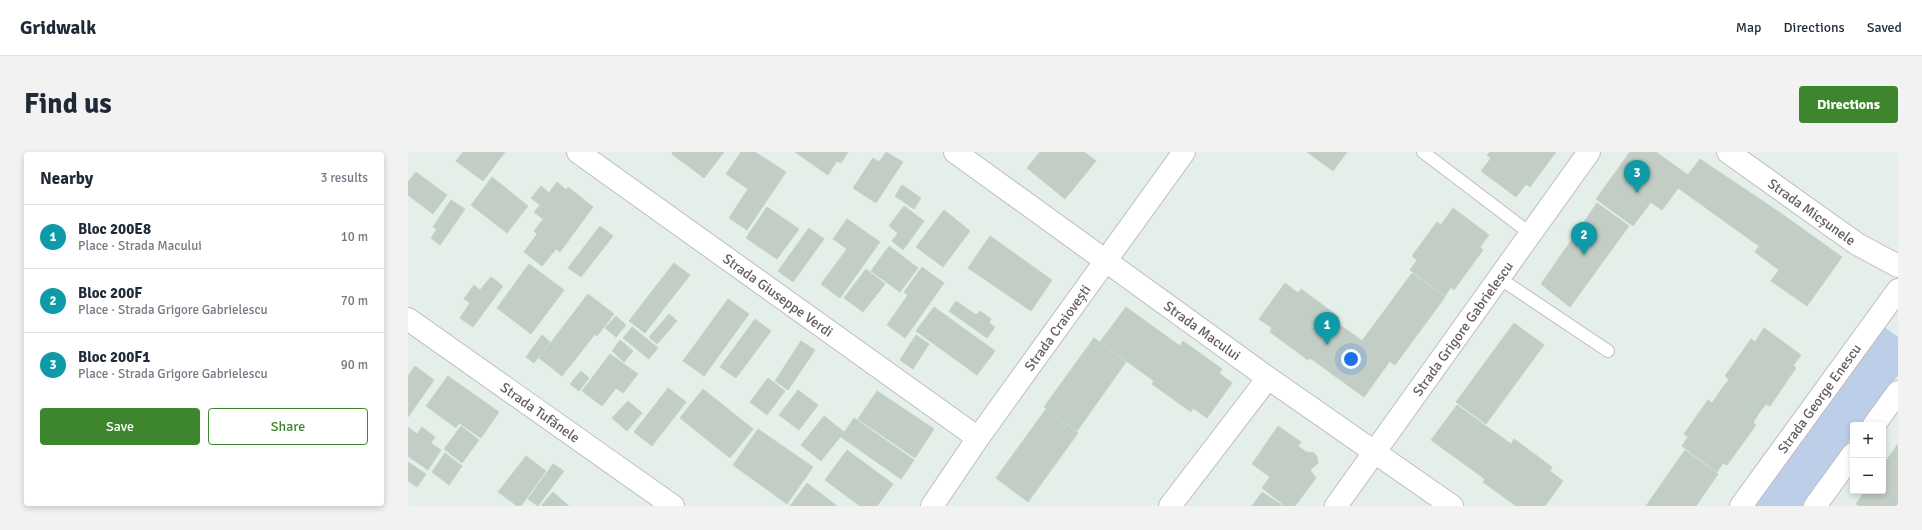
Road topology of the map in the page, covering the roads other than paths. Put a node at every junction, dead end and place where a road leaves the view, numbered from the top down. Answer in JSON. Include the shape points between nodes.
{"nodes":[{"id":1,"x":578,"y":152,"type":"edge"},
{"id":2,"x":955,"y":152,"type":"edge"},
{"id":3,"x":1184,"y":152,"type":"edge"},
{"id":4,"x":1423,"y":152,"type":"edge"},
{"id":5,"x":1589,"y":152,"type":"edge"},
{"id":6,"x":1728,"y":152,"type":"edge"},
{"id":7,"x":1531,"y":234,"type":"junction"},
{"id":8,"x":1107,"y":261,"type":"junction"},
{"id":9,"x":1898,"y":266,"type":"edge"},
{"id":10,"x":1499,"y":278,"type":"junction"},
{"id":11,"x":1898,"y":290,"type":"edge"},
{"id":12,"x":408,"y":319,"type":"edge"},
{"id":13,"x":1608,"y":351,"type":"dead end"},
{"id":14,"x":1268,"y":378,"type":"junction"},
{"id":15,"x":1898,"y":392,"type":"edge"},
{"id":16,"x":1876,"y":422,"type":"edge"},
{"id":17,"x":978,"y":438,"type":"junction"},
{"id":18,"x":1375,"y":452,"type":"junction"},
{"id":19,"x":1850,"y":458,"type":"edge"},
{"id":20,"x":673,"y":506,"type":"edge"},
{"id":21,"x":932,"y":506,"type":"edge"},
{"id":22,"x":1170,"y":506,"type":"edge"},
{"id":23,"x":1336,"y":506,"type":"edge"},
{"id":24,"x":1452,"y":506,"type":"edge"},
{"id":25,"x":1741,"y":506,"type":"edge"},
{"id":26,"x":1815,"y":506,"type":"edge"}],
"edges":[{"from":1,"to":17,"type":"street","name":"Strada Giuseppe Verdi"},
{"from":2,"to":8,"type":"street","name":"Strada Macului"},
{"from":3,"to":8,"type":"street","name":"Strada Craiovești"},
{"from":4,"to":7,"type":"lane"},
{"from":5,"to":7,"type":"street","name":"Strada Grigore Gabrielescu"},
{"from":6,"to":9,"type":"street","name":"Strada Micșunele","via":[[1857,244]]},
{"from":7,"to":10,"type":"street","name":"Strada Grigore Gabrielescu"},
{"from":8,"to":14,"type":"street","name":"Strada Macului"},
{"from":8,"to":17,"type":"street","name":"Strada Craiovești"},
{"from":10,"to":13,"type":"lane"},
{"from":10,"to":18,"type":"street","name":"Strada Grigore Gabrielescu"},
{"from":11,"to":25,"type":"street","name":"Strada George Enescu"},
{"from":12,"to":20,"type":"street","name":"Strada Tufănele"},
{"from":14,"to":18,"type":"street","name":"Strada Macului"},
{"from":14,"to":22,"type":"street"},
{"from":15,"to":16,"type":"street"},
{"from":17,"to":21,"type":"street","name":"Strada Craiovești"},
{"from":18,"to":23,"type":"street","name":"Strada Grigore Gabrielescu"},
{"from":18,"to":24,"type":"street","name":"Strada Macului"},
{"from":19,"to":26,"type":"street"}]}
